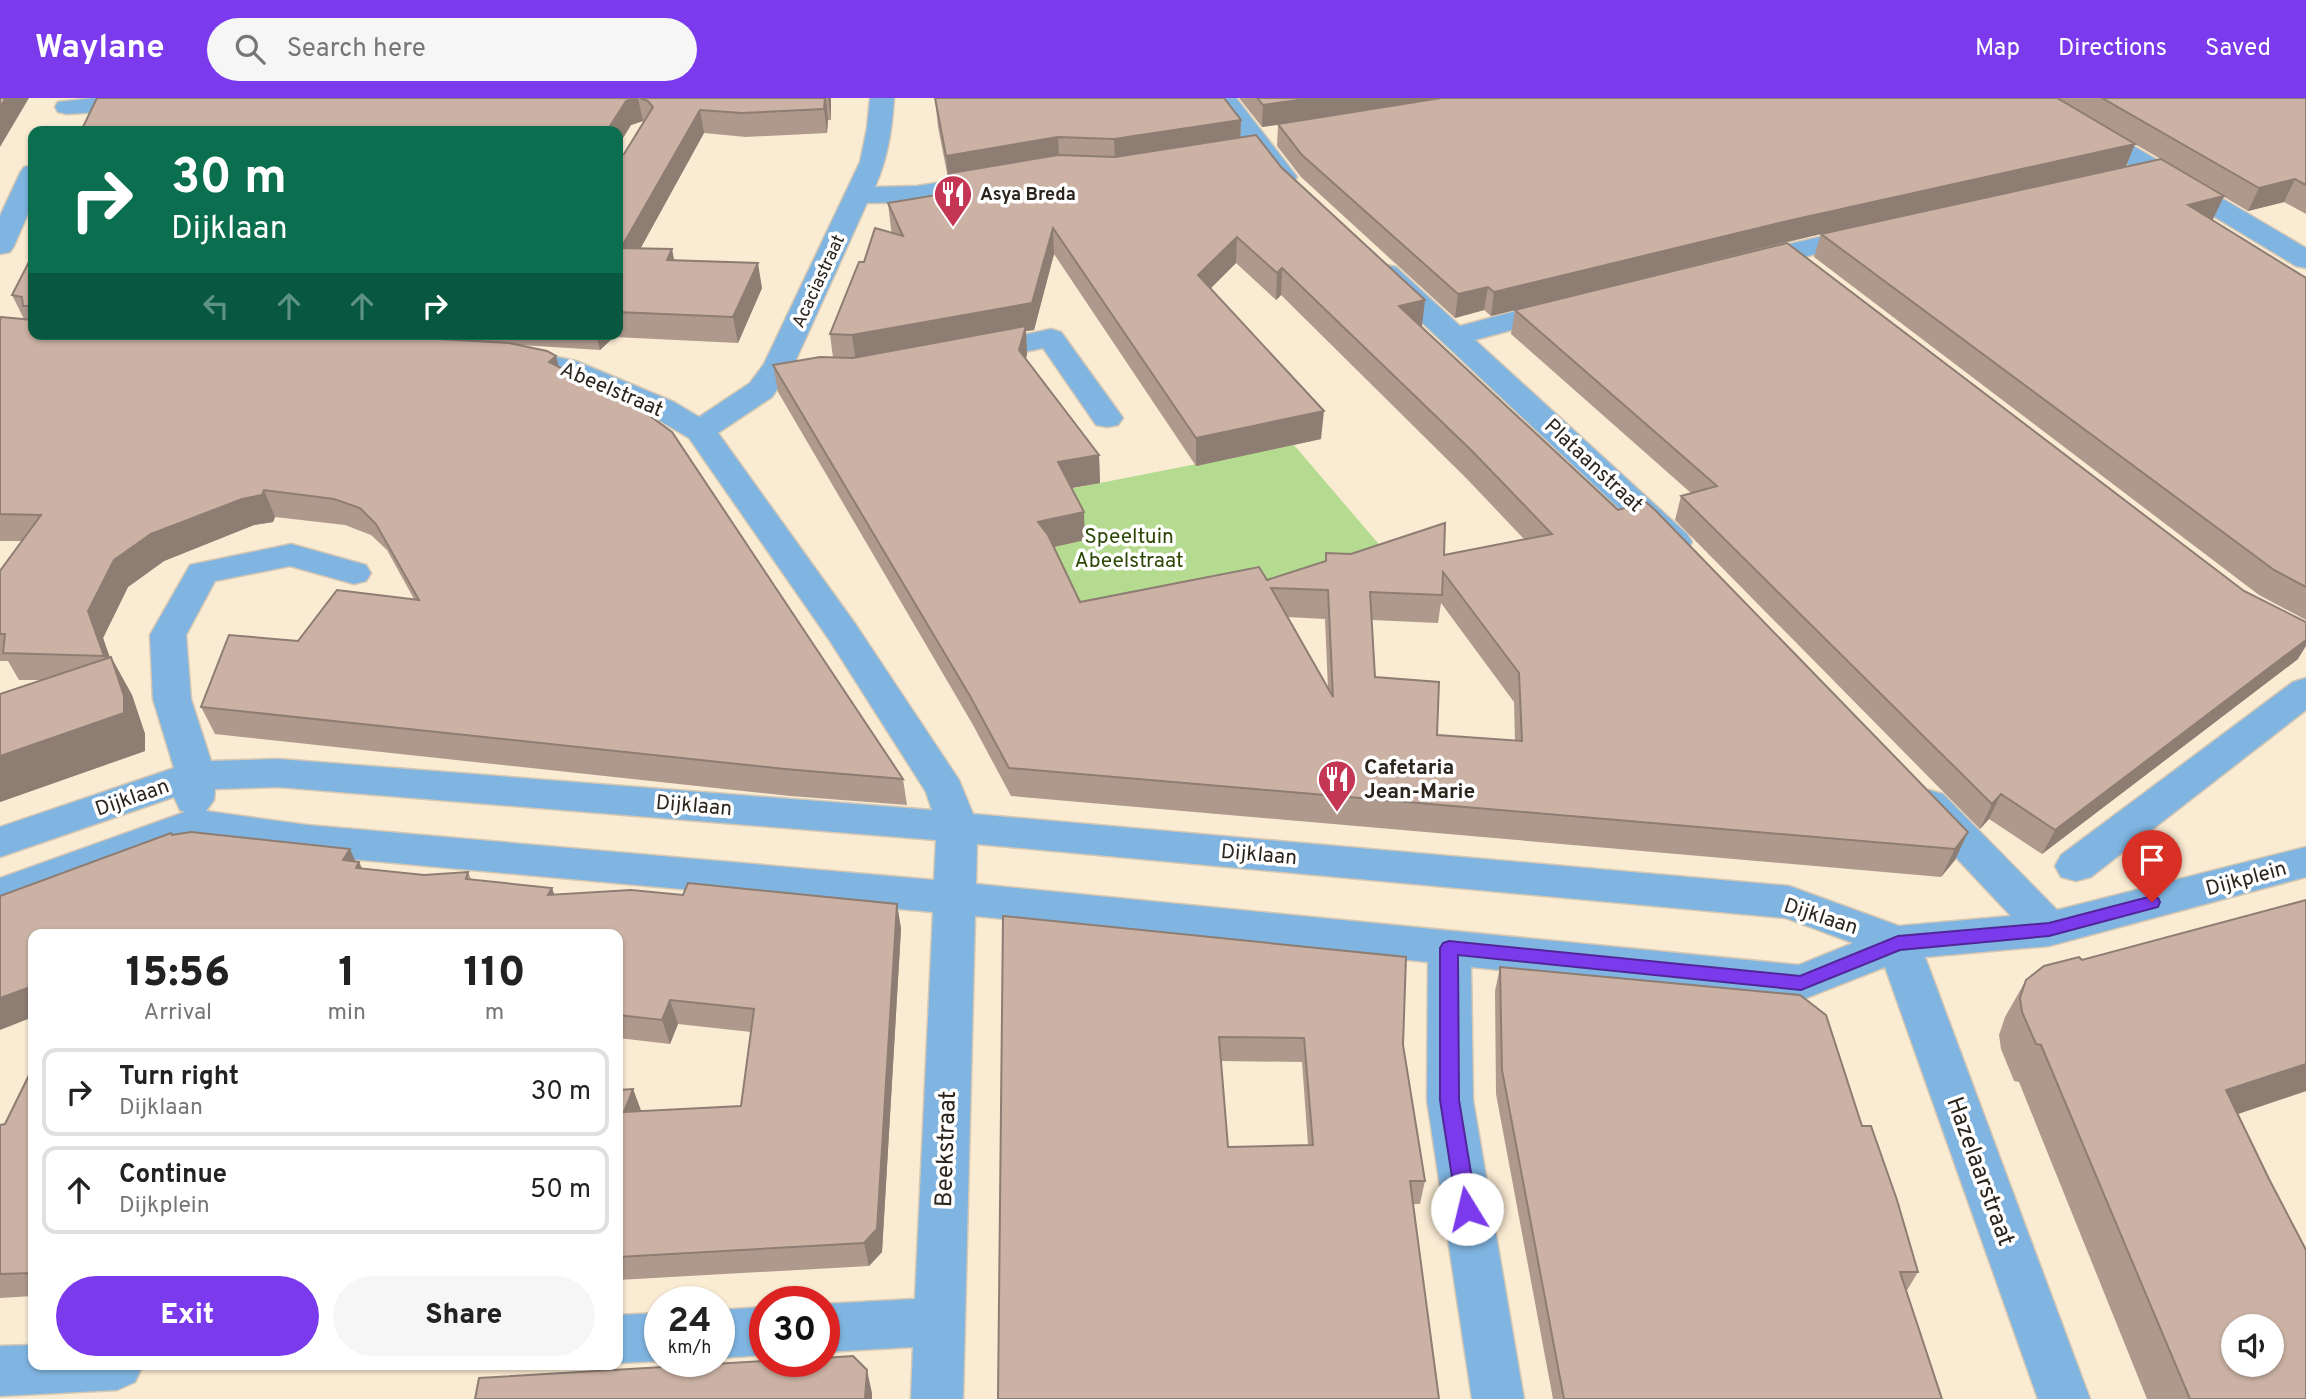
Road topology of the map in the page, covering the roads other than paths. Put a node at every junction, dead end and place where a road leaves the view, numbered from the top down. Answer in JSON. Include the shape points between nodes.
{"nodes":[{"id":1,"x":219,"y":98,"type":"edge"},
{"id":2,"x":882,"y":98,"type":"edge"},
{"id":3,"x":1223,"y":98,"type":"edge"},
{"id":4,"x":2035,"y":98,"type":"edge"},
{"id":5,"x":69,"y":103,"type":"edge"},
{"id":6,"x":58,"y":126,"type":"edge"},
{"id":7,"x":2156,"y":170,"type":"junction"},
{"id":8,"x":1033,"y":175,"type":"edge"},
{"id":9,"x":2120,"y":178,"type":"edge"},
{"id":10,"x":28,"y":179,"type":"edge"},
{"id":11,"x":859,"y":195,"type":"junction"},
{"id":12,"x":1306,"y":200,"type":"edge"},
{"id":13,"x":10,"y":202,"type":"edge"},
{"id":14,"x":1892,"y":228,"type":"edge"},
{"id":15,"x":0,"y":246,"type":"edge"},
{"id":16,"x":1786,"y":253,"type":"junction"},
{"id":17,"x":1367,"y":255,"type":"edge"},
{"id":18,"x":2306,"y":260,"type":"edge"},
{"id":19,"x":1718,"y":269,"type":"edge"},
{"id":20,"x":1819,"y":278,"type":"edge"},
{"id":21,"x":1588,"y":301,"type":"edge"},
{"id":22,"x":1455,"y":336,"type":"junction"},
{"id":23,"x":524,"y":346,"type":"edge"},
{"id":24,"x":479,"y":353,"type":"edge"},
{"id":25,"x":947,"y":359,"type":"edge"},
{"id":26,"x":1107,"y":418,"type":"dead end"},
{"id":27,"x":700,"y":431,"type":"junction"},
{"id":28,"x":1701,"y":569,"type":"edge"},
{"id":29,"x":354,"y":573,"type":"dead end"},
{"id":30,"x":2306,"y":691,"type":"edge"},
{"id":31,"x":196,"y":775,"type":"junction"},
{"id":32,"x":1908,"y":782,"type":"edge"},
{"id":33,"x":193,"y":824,"type":"junction"},
{"id":34,"x":957,"y":827,"type":"junction"},
{"id":35,"x":0,"y":842,"type":"edge"},
{"id":36,"x":2306,"y":862,"type":"edge"},
{"id":37,"x":2076,"y":866,"type":"dead end"},
{"id":38,"x":0,"y":895,"type":"edge"},
{"id":39,"x":953,"y":898,"type":"junction"},
{"id":40,"x":2049,"y":929,"type":"junction"},
{"id":41,"x":1898,"y":943,"type":"junction"},
{"id":42,"x":1449,"y":948,"type":"junction"},
{"id":43,"x":939,"y":1322,"type":"junction"},
{"id":44,"x":840,"y":1327,"type":"edge"},
{"id":45,"x":644,"y":1338,"type":"edge"},
{"id":46,"x":623,"y":1339,"type":"edge"},
{"id":47,"x":28,"y":1370,"type":"edge"},
{"id":48,"x":0,"y":1371,"type":"edge"},
{"id":49,"x":937,"y":1399,"type":"edge"},
{"id":50,"x":1498,"y":1399,"type":"edge"},
{"id":51,"x":2064,"y":1399,"type":"edge"}],
"edges":[{"from":1,"to":5,"type":"street"},
{"from":2,"to":11,"type":"street","name":"Acaciastraat","via":[[873,162]]},
{"from":3,"to":12,"type":"street"},
{"from":4,"to":7,"type":"street"},
{"from":5,"to":6,"type":"street"},
{"from":7,"to":9,"type":"street"},
{"from":7,"to":18,"type":"street"},
{"from":8,"to":11,"type":"street","via":[[917,194]]},
{"from":10,"to":13,"type":"street"},
{"from":11,"to":27,"type":"street","name":"Acaciastraat","via":[[787,372]]},
{"from":13,"to":15,"type":"street"},
{"from":14,"to":16,"type":"street"},
{"from":16,"to":19,"type":"street"},
{"from":16,"to":20,"type":"street"},
{"from":17,"to":22,"type":"street","name":"Plataanstraat"},
{"from":21,"to":22,"type":"street"},
{"from":22,"to":28,"type":"street","name":"Plataanstraat"},
{"from":23,"to":24,"type":"street","name":"Abeelstraat"},
{"from":23,"to":27,"type":"street","name":"Abeelstraat","via":[[663,409]]},
{"from":25,"to":26,"type":"street","via":[[1051,338]]},
{"from":27,"to":34,"type":"street","name":"Abeelstraat","via":[[843,633],[945,790]]},
{"from":29,"to":31,"type":"street","via":[[291,555],[202,573],[168,635],[172,699]]},
{"from":30,"to":37,"type":"street"},
{"from":31,"to":33,"type":"street"},
{"from":31,"to":34,"type":"street","name":"Dijklaan","via":[[278,773]]},
{"from":31,"to":35,"type":"street","name":"Dijklaan"},
{"from":32,"to":40,"type":"street"},
{"from":33,"to":38,"type":"street","name":"Dijklaan"},
{"from":33,"to":39,"type":"street","name":"Dijklaan","via":[[307,840]]},
{"from":34,"to":39,"type":"street","name":"Beekstraat"},
{"from":34,"to":41,"type":"street","name":"Dijklaan","via":[[1789,902]]},
{"from":36,"to":40,"type":"street","name":"Dijkplein"},
{"from":39,"to":42,"type":"street","name":"Dijklaan"},
{"from":39,"to":43,"type":"street","name":"Beekstraat"},
{"from":40,"to":41,"type":"street","name":"Dijkplein"},
{"from":41,"to":42,"type":"street","name":"Dijklaan","via":[[1801,983]]},
{"from":41,"to":51,"type":"street","name":"Hazelaarstraat"},
{"from":42,"to":50,"type":"street","via":[[1450,1100]]},
{"from":43,"to":44,"type":"street"},
{"from":43,"to":49,"type":"street","name":"Beekstraat"},
{"from":45,"to":46,"type":"street"},
{"from":47,"to":48,"type":"street"}]}
